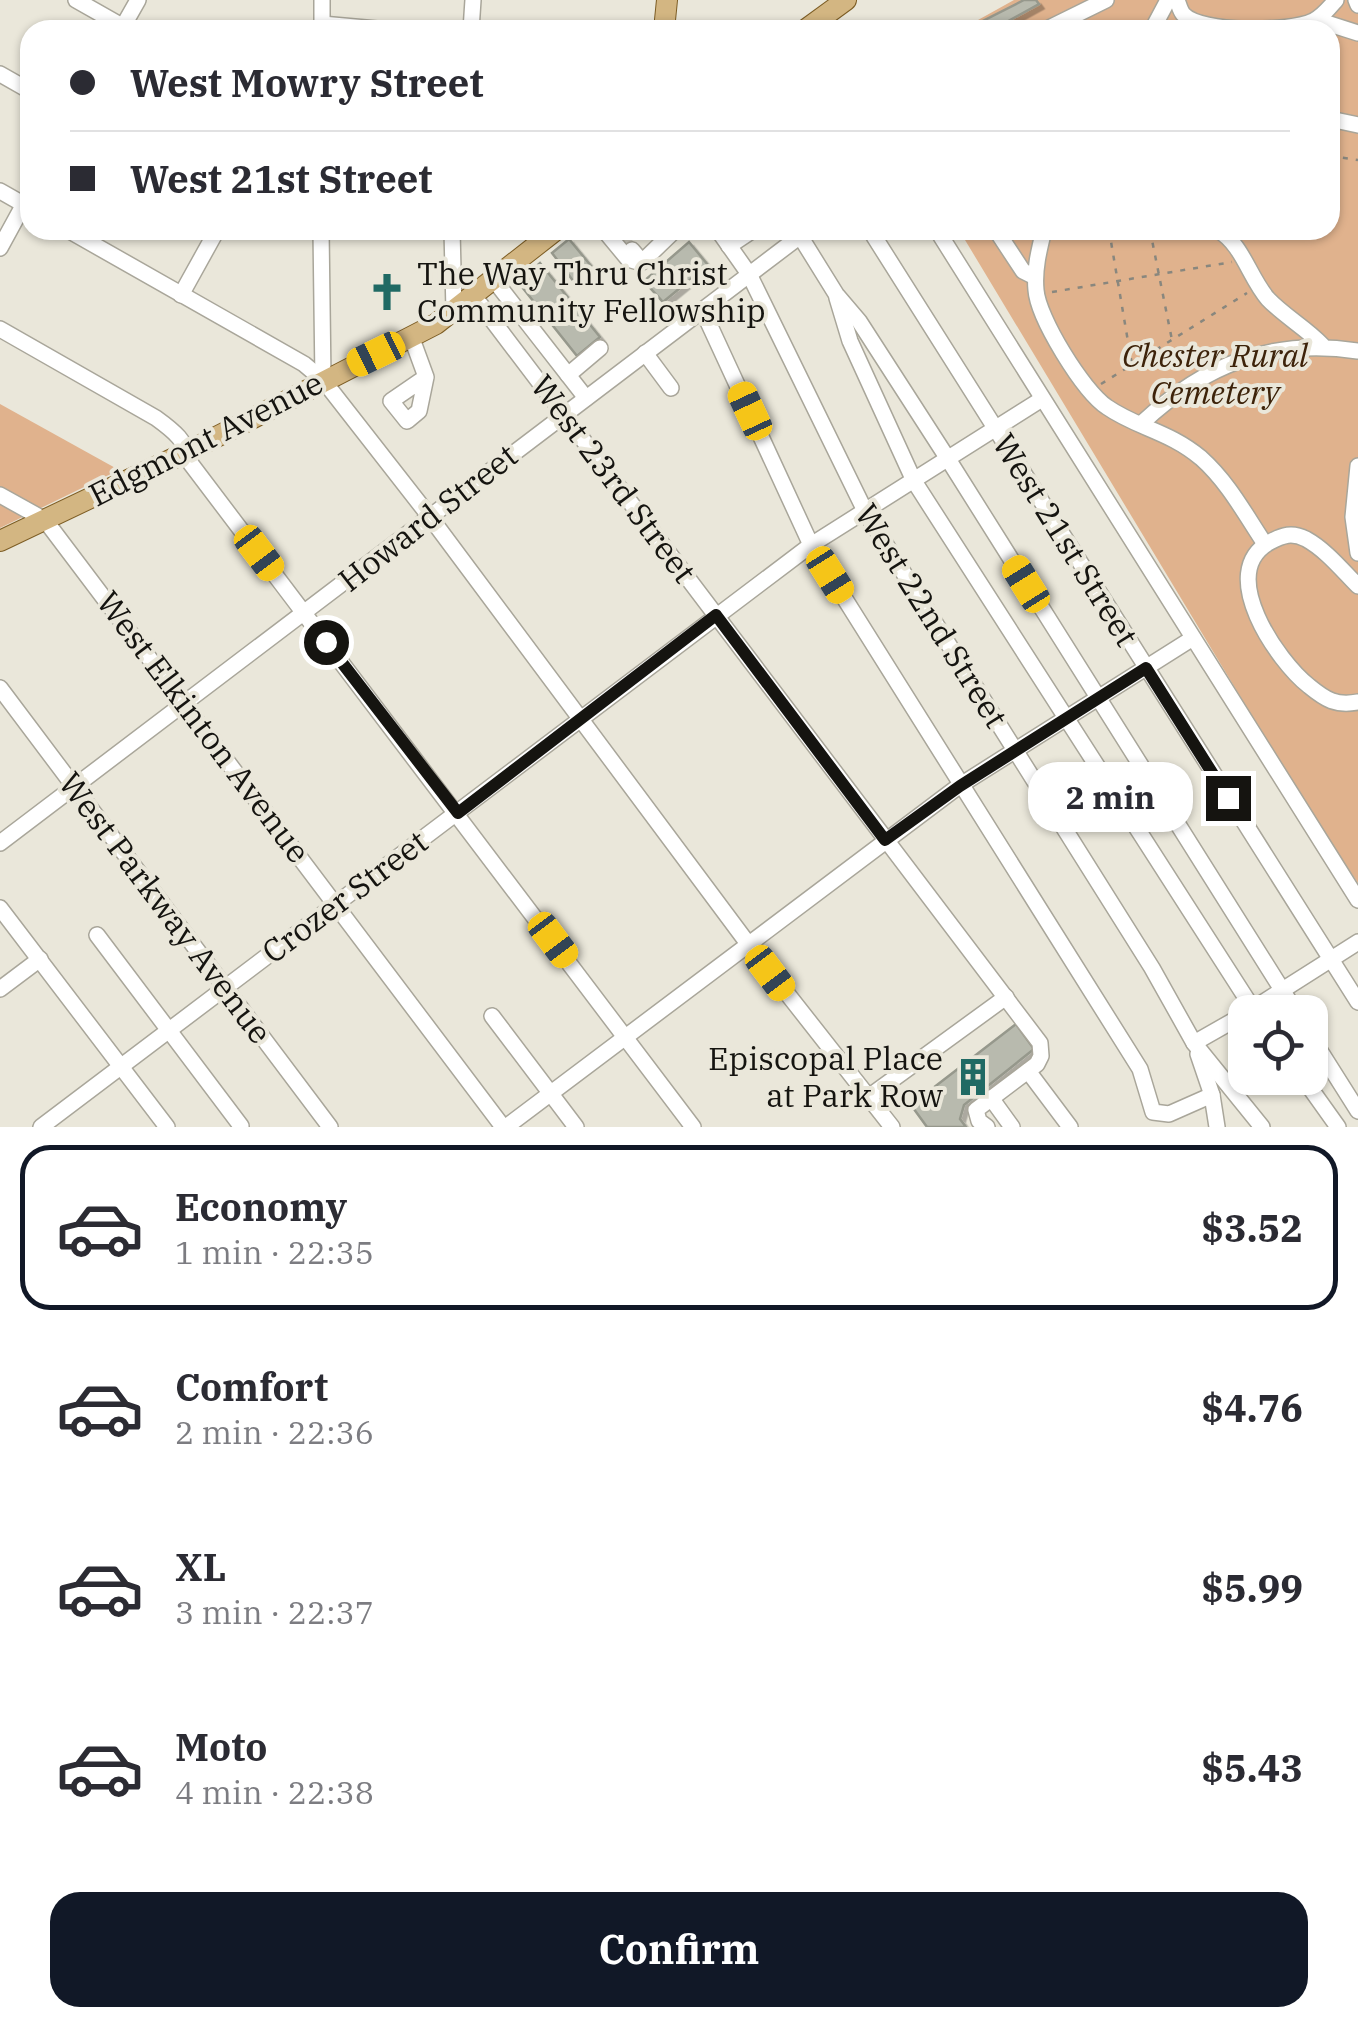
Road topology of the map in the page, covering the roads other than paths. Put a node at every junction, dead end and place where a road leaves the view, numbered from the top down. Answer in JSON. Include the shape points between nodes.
{"nodes":[{"id":1,"x":76,"y":0,"type":"edge"},
{"id":2,"x":846,"y":0,"type":"edge"},
{"id":3,"x":1106,"y":0,"type":"edge"},
{"id":4,"x":1336,"y":0,"type":"edge"},
{"id":5,"x":110,"y":20,"type":"edge"},
{"id":6,"x":820,"y":20,"type":"edge"},
{"id":7,"x":1065,"y":20,"type":"edge"},
{"id":8,"x":1317,"y":20,"type":"edge"},
{"id":9,"x":20,"y":215,"type":"edge"},
{"id":10,"x":85,"y":240,"type":"edge"},
{"id":11,"x":211,"y":240,"type":"edge"},
{"id":12,"x":321,"y":240,"type":"edge"},
{"id":13,"x":452,"y":240,"type":"edge"},
{"id":14,"x":544,"y":240,"type":"edge"},
{"id":15,"x":617,"y":240,"type":"tunnel mouth"},
{"id":16,"x":660,"y":240,"type":"edge"},
{"id":17,"x":725,"y":240,"type":"edge"},
{"id":18,"x":738,"y":240,"type":"edge"},
{"id":19,"x":795,"y":240,"type":"edge"},
{"id":20,"x":808,"y":240,"type":"edge"},
{"id":21,"x":876,"y":240,"type":"edge"},
{"id":22,"x":944,"y":240,"type":"edge"},
{"id":23,"x":1003,"y":240,"type":"edge"},
{"id":24,"x":1042,"y":240,"type":"edge"},
{"id":25,"x":1232,"y":240,"type":"edge"},
{"id":26,"x":729,"y":246,"type":"junction"},
{"id":27,"x":0,"y":248,"type":"edge"},
{"id":28,"x":749,"y":274,"type":"junction"},
{"id":29,"x":1036,"y":277,"type":"junction"},
{"id":30,"x":494,"y":280,"type":"junction"},
{"id":31,"x":836,"y":294,"type":"junction"},
{"id":32,"x":181,"y":295,"type":"junction"},
{"id":33,"x":474,"y":296,"type":"junction"},
{"id":34,"x":454,"y":311,"type":"junction"},
{"id":35,"x":703,"y":311,"type":"junction"},
{"id":36,"x":0,"y":329,"type":"edge"},
{"id":37,"x":411,"y":336,"type":"junction"},
{"id":38,"x":1322,"y":345,"type":"junction"},
{"id":39,"x":600,"y":348,"type":"dead end"},
{"id":40,"x":1358,"y":351,"type":"edge"},
{"id":41,"x":645,"y":353,"type":"junction"},
{"id":42,"x":568,"y":375,"type":"junction"},
{"id":43,"x":426,"y":377,"type":"dead end"},
{"id":44,"x":323,"y":380,"type":"junction"},
{"id":45,"x":672,"y":388,"type":"dead end"},
{"id":46,"x":586,"y":398,"type":"junction"},
{"id":47,"x":1042,"y":399,"type":"junction"},
{"id":48,"x":563,"y":413,"type":"junction"},
{"id":49,"x":1142,"y":423,"type":"junction"},
{"id":50,"x":995,"y":428,"type":"junction"},
{"id":51,"x":189,"y":451,"type":"junction"},
{"id":52,"x":948,"y":459,"type":"junction"},
{"id":53,"x":1358,"y":466,"type":"edge"},
{"id":54,"x":914,"y":481,"type":"junction"},
{"id":55,"x":0,"y":495,"type":"edge"},
{"id":56,"x":866,"y":513,"type":"junction"},
{"id":57,"x":430,"y":517,"type":"junction"},
{"id":58,"x":45,"y":520,"type":"junction"},
{"id":59,"x":0,"y":541,"type":"edge"},
{"id":60,"x":1264,"y":544,"type":"junction"},
{"id":61,"x":812,"y":545,"type":"junction"},
{"id":62,"x":1358,"y":553,"type":"edge"},
{"id":63,"x":1358,"y":586,"type":"edge"},
{"id":64,"x":304,"y":613,"type":"junction"},
{"id":65,"x":716,"y":615,"type":"junction"},
{"id":66,"x":1194,"y":638,"type":"junction"},
{"id":67,"x":1146,"y":668,"type":"junction"},
{"id":68,"x":0,"y":688,"type":"edge"},
{"id":69,"x":1098,"y":700,"type":"junction"},
{"id":70,"x":1358,"y":702,"type":"edge"},
{"id":71,"x":186,"y":704,"type":"junction"},
{"id":72,"x":580,"y":719,"type":"junction"},
{"id":73,"x":1066,"y":720,"type":"junction"},
{"id":74,"x":1014,"y":752,"type":"junction"},
{"id":75,"x":962,"y":784,"type":"junction"},
{"id":76,"x":74,"y":787,"type":"junction"},
{"id":77,"x":458,"y":813,"type":"junction"},
{"id":78,"x":885,"y":840,"type":"junction"},
{"id":79,"x":0,"y":843,"type":"edge"},
{"id":80,"x":1358,"y":900,"type":"edge"},
{"id":81,"x":336,"y":903,"type":"junction"},
{"id":82,"x":0,"y":908,"type":"edge"},
{"id":83,"x":96,"y":935,"type":"dead end"},
{"id":84,"x":1358,"y":942,"type":"edge"},
{"id":85,"x":749,"y":945,"type":"junction"},
{"id":86,"x":40,"y":959,"type":"junction"},
{"id":87,"x":1331,"y":960,"type":"junction"},
{"id":88,"x":225,"y":986,"type":"junction"},
{"id":89,"x":0,"y":989,"type":"edge"},
{"id":90,"x":1282,"y":991,"type":"junction"},
{"id":91,"x":1239,"y":995,"type":"edge"},
{"id":92,"x":1276,"y":995,"type":"edge"},
{"id":93,"x":1285,"y":995,"type":"edge"},
{"id":94,"x":1006,"y":996,"type":"junction"},
{"id":95,"x":1358,"y":1002,"type":"edge"},
{"id":96,"x":492,"y":1016,"type":"dead end"},
{"id":97,"x":1228,"y":1025,"type":"edge"},
{"id":98,"x":167,"y":1030,"type":"junction"},
{"id":99,"x":624,"y":1036,"type":"junction"},
{"id":100,"x":1194,"y":1044,"type":"junction"},
{"id":101,"x":1328,"y":1064,"type":"edge"},
{"id":102,"x":119,"y":1065,"type":"junction"},
{"id":103,"x":1028,"y":1070,"type":"junction"},
{"id":104,"x":552,"y":1093,"type":"junction"},
{"id":105,"x":1314,"y":1095,"type":"edge"},
{"id":106,"x":870,"y":1096,"type":"junction"},
{"id":107,"x":1212,"y":1096,"type":"junction"},
{"id":108,"x":991,"y":1098,"type":"junction"},
{"id":109,"x":1358,"y":1111,"type":"edge"},
{"id":110,"x":1253,"y":1125,"type":"edge"},
{"id":111,"x":240,"y":1126,"type":"edge"},
{"id":112,"x":1011,"y":1126,"type":"edge"},
{"id":113,"x":40,"y":1127,"type":"edge"},
{"id":114,"x":167,"y":1127,"type":"edge"},
{"id":115,"x":330,"y":1127,"type":"edge"},
{"id":116,"x":505,"y":1127,"type":"edge"},
{"id":117,"x":576,"y":1127,"type":"edge"},
{"id":118,"x":693,"y":1127,"type":"edge"},
{"id":119,"x":892,"y":1127,"type":"edge"},
{"id":120,"x":987,"y":1127,"type":"edge"},
{"id":121,"x":1070,"y":1127,"type":"edge"},
{"id":122,"x":1217,"y":1127,"type":"edge"},
{"id":123,"x":1338,"y":1127,"type":"edge"}],
"edges":[{"from":1,"to":5,"type":"street"},
{"from":2,"to":6,"type":"main road"},
{"from":3,"to":7,"type":"street"},
{"from":4,"to":8,"type":"street"},
{"from":9,"to":27,"type":"street"},
{"from":10,"to":32,"type":"street"},
{"from":11,"to":32,"type":"street"},
{"from":12,"to":44,"type":"street"},
{"from":13,"to":34,"type":"street"},
{"from":14,"to":30,"type":"main road","name":"Edgmont Avenue"},
{"from":15,"to":16,"type":"street","via":[[628,259]]},
{"from":17,"to":26,"type":"street","name":"West 22nd Street"},
{"from":18,"to":26,"type":"street"},
{"from":19,"to":28,"type":"street","name":"Howard Street"},
{"from":20,"to":31,"type":"street"},
{"from":21,"to":50,"type":"street","name":"West 21st Street"},
{"from":22,"to":47,"type":"street"},
{"from":23,"to":29,"type":"street","via":[[1023,271]]},
{"from":24,"to":29,"type":"street"},
{"from":25,"to":38,"type":"street","via":[[1272,303]]},
{"from":26,"to":28,"type":"street","name":"West 22nd Street"},
{"from":28,"to":35,"type":"street","name":"Howard Street"},
{"from":28,"to":56,"type":"street","name":"West 22nd Street"},
{"from":29,"to":49,"type":"street","via":[[1036,295],[1052,331],[1091,390],[1104,406]]},
{"from":30,"to":33,"type":"main road","name":"Edgmont Avenue"},
{"from":30,"to":42,"type":"street"},
{"from":31,"to":52,"type":"street"},
{"from":31,"to":54,"type":"street","via":[[850,342]]},
{"from":32,"to":44,"type":"street"},
{"from":33,"to":34,"type":"main road","name":"Edgmont Avenue"},
{"from":33,"to":48,"type":"street","name":"West 23rd Street"},
{"from":34,"to":37,"type":"main road","name":"Edgmont Avenue"},
{"from":35,"to":41,"type":"street","name":"Howard Street"},
{"from":35,"to":61,"type":"street"},
{"from":36,"to":51,"type":"street","via":[[156,418]]},
{"from":37,"to":43,"type":"street"},
{"from":37,"to":44,"type":"main road","name":"Edgmont Avenue"},
{"from":38,"to":40,"type":"street"},
{"from":38,"to":49,"type":"street","via":[[1238,360]]},
{"from":39,"to":42,"type":"street"},
{"from":41,"to":45,"type":"street"},
{"from":41,"to":46,"type":"street","name":"Howard Street"},
{"from":42,"to":46,"type":"street"},
{"from":44,"to":51,"type":"main road","name":"Edgmont Avenue"},
{"from":44,"to":57,"type":"street"},
{"from":46,"to":48,"type":"street","name":"Howard Street"},
{"from":47,"to":50,"type":"street","name":"Crozer Street"},
{"from":47,"to":66,"type":"street"},
{"from":48,"to":57,"type":"street","name":"Howard Street"},
{"from":48,"to":65,"type":"street","name":"West 23rd Street"},
{"from":49,"to":60,"type":"street","via":[[1214,470]]},
{"from":50,"to":52,"type":"street","name":"Crozer Street"},
{"from":50,"to":67,"type":"street","name":"West 21st Street"},
{"from":51,"to":58,"type":"main road","name":"Edgmont Avenue"},
{"from":51,"to":64,"type":"street","via":[[191,464]]},
{"from":52,"to":54,"type":"street","name":"Crozer Street"},
{"from":52,"to":69,"type":"street"},
{"from":53,"to":62,"type":"street"},
{"from":54,"to":56,"type":"street","name":"Crozer Street"},
{"from":54,"to":73,"type":"street"},
{"from":55,"to":58,"type":"street"},
{"from":56,"to":61,"type":"street","name":"Crozer Street"},
{"from":56,"to":74,"type":"street","name":"West 22nd Street"},
{"from":57,"to":64,"type":"street","name":"Howard Street"},
{"from":57,"to":72,"type":"street"},
{"from":58,"to":59,"type":"main road","name":"Edgmont Avenue"},
{"from":58,"to":71,"type":"street","name":"West Elkinton Avenue"},
{"from":60,"to":63,"type":"street","via":[[1286,534],[1303,538]]},
{"from":60,"to":70,"type":"street","via":[[1249,574],[1266,636],[1286,666],[1330,702]]},
{"from":61,"to":65,"type":"street","name":"Crozer Street"},
{"from":61,"to":75,"type":"street"},
{"from":64,"to":71,"type":"street","name":"Howard Street"},
{"from":64,"to":77,"type":"street"},
{"from":65,"to":72,"type":"street","name":"Crozer Street"},
{"from":65,"to":78,"type":"street","name":"West 23rd Street"},
{"from":66,"to":67,"type":"street"},
{"from":66,"to":80,"type":"street"},
{"from":67,"to":69,"type":"street"},
{"from":67,"to":87,"type":"street","name":"West 21st Street"},
{"from":68,"to":76,"type":"street","name":"West Parkway Avenue"},
{"from":69,"to":73,"type":"street"},
{"from":69,"to":90,"type":"street"},
{"from":71,"to":76,"type":"street","name":"Howard Street"},
{"from":71,"to":81,"type":"street","name":"West Elkinton Avenue"},
{"from":72,"to":77,"type":"street","name":"Crozer Street"},
{"from":72,"to":85,"type":"street"},
{"from":73,"to":74,"type":"street"},
{"from":73,"to":91,"type":"street"},
{"from":74,"to":75,"type":"street"},
{"from":74,"to":100,"type":"street","name":"West 22nd Street"},
{"from":75,"to":78,"type":"street"},
{"from":75,"to":107,"type":"street","via":[[1140,1069],[1153,1112],[1169,1114]]},
{"from":76,"to":79,"type":"street","name":"Howard Street"},
{"from":76,"to":88,"type":"street","name":"West Parkway Avenue"},
{"from":77,"to":81,"type":"street","name":"Crozer Street"},
{"from":77,"to":99,"type":"street"},
{"from":78,"to":85,"type":"street"},
{"from":78,"to":94,"type":"street","name":"West 23rd Street"},
{"from":81,"to":88,"type":"street","name":"Crozer Street"},
{"from":81,"to":116,"type":"street","name":"West Elkinton Avenue"},
{"from":82,"to":86,"type":"street"},
{"from":83,"to":98,"type":"street"},
{"from":84,"to":87,"type":"street"},
{"from":85,"to":99,"type":"street"},
{"from":85,"to":106,"type":"street"},
{"from":86,"to":89,"type":"street"},
{"from":86,"to":102,"type":"street"},
{"from":87,"to":90,"type":"street"},
{"from":87,"to":95,"type":"street","name":"West 21st Street"},
{"from":88,"to":98,"type":"street","name":"Crozer Street"},
{"from":88,"to":115,"type":"street","name":"West Parkway Avenue"},
{"from":90,"to":92,"type":"street"},
{"from":90,"to":93,"type":"street"},
{"from":94,"to":103,"type":"street","name":"West 23rd Street","via":[[1040,1043],[1037,1064]]},
{"from":94,"to":106,"type":"street"},
{"from":96,"to":104,"type":"street"},
{"from":97,"to":100,"type":"street"},
{"from":98,"to":102,"type":"street","name":"Crozer Street"},
{"from":98,"to":111,"type":"street"},
{"from":99,"to":104,"type":"street"},
{"from":99,"to":118,"type":"street"},
{"from":100,"to":107,"type":"street","name":"West 22nd Street"},
{"from":100,"to":110,"type":"street","name":"West 22nd Street"},
{"from":101,"to":109,"type":"street"},
{"from":102,"to":113,"type":"street","name":"Crozer Street"},
{"from":102,"to":114,"type":"street"},
{"from":103,"to":108,"type":"street"},
{"from":103,"to":121,"type":"street"},
{"from":104,"to":116,"type":"street"},
{"from":104,"to":117,"type":"street"},
{"from":105,"to":123,"type":"street"},
{"from":106,"to":119,"type":"street"},
{"from":107,"to":122,"type":"street","name":"West 22nd Street"},
{"from":108,"to":112,"type":"street"},
{"from":108,"to":120,"type":"street","via":[[976,1110]]}]}
